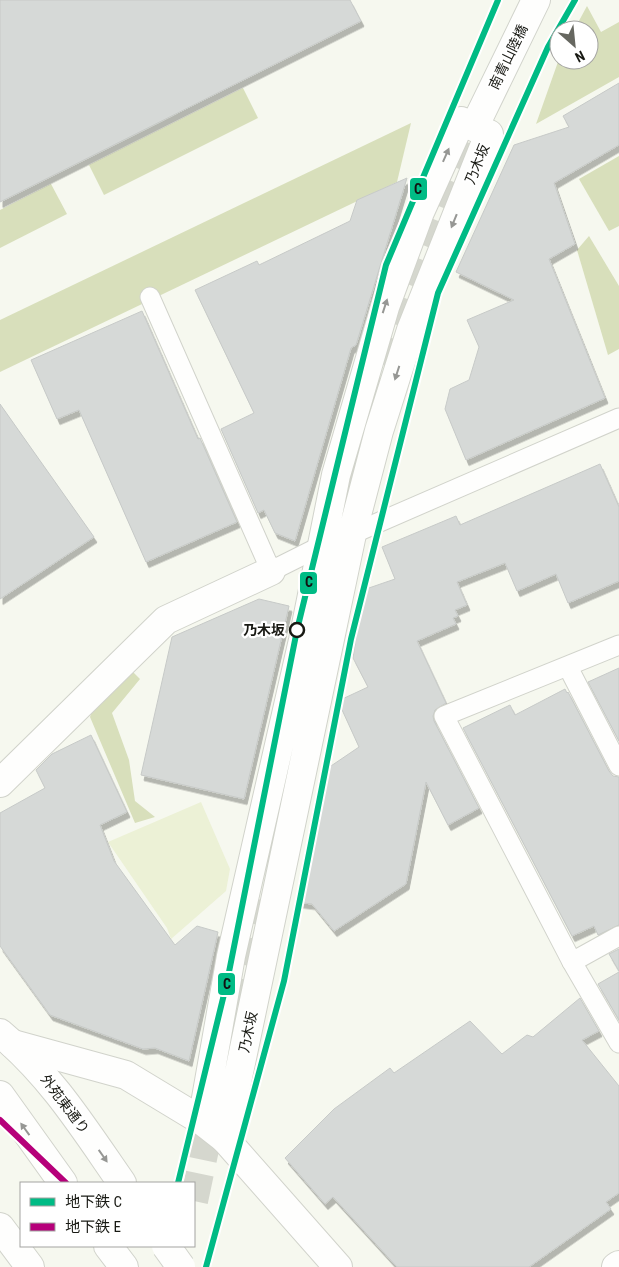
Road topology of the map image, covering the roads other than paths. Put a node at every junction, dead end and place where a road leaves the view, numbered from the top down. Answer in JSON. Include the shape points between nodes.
{"nodes":[{"id":1,"x":536,"y":0,"type":"edge"},
{"id":2,"x":480,"y":115,"type":"tunnel mouth"},
{"id":3,"x":150,"y":297,"type":"dead end"},
{"id":4,"x":619,"y":418,"type":"edge"},
{"id":5,"x":352,"y":534,"type":"junction"},
{"id":6,"x":321,"y":546,"type":"junction"},
{"id":7,"x":271,"y":571,"type":"junction"},
{"id":8,"x":619,"y":645,"type":"edge"},
{"id":9,"x":568,"y":667,"type":"junction"},
{"id":10,"x":619,"y":766,"type":"edge"},
{"id":11,"x":0,"y":783,"type":"edge"},
{"id":12,"x":619,"y":936,"type":"edge"},
{"id":13,"x":572,"y":962,"type":"junction"},
{"id":14,"x":7,"y":1039,"type":"edge"},
{"id":15,"x":619,"y":1043,"type":"edge"},
{"id":16,"x":0,"y":1095,"type":"edge"},
{"id":17,"x":202,"y":1121,"type":"junction"},
{"id":18,"x":226,"y":1139,"type":"junction"},
{"id":19,"x":62,"y":1182,"type":"edge"},
{"id":20,"x":121,"y":1182,"type":"edge"},
{"id":21,"x":0,"y":1227,"type":"edge"},
{"id":22,"x":109,"y":1247,"type":"edge"},
{"id":23,"x":167,"y":1247,"type":"edge"},
{"id":24,"x":184,"y":1247,"type":"edge"},
{"id":25,"x":30,"y":1267,"type":"edge"},
{"id":26,"x":124,"y":1267,"type":"edge"},
{"id":27,"x":180,"y":1267,"type":"edge"},
{"id":28,"x":338,"y":1267,"type":"edge"}],
"edges":[{"from":1,"to":2,"type":"street","name":"南青山陸橋"},
{"from":3,"to":7,"type":"lane"},
{"from":4,"to":5,"type":"lane"},
{"from":5,"to":6,"type":"lane"},
{"from":6,"to":5,"type":"street","name":"乃木坂","one_way":true,"via":[[336,475],[385,307],[420,212],[461,121],[489,134],[411,330],[379,431]]},
{"from":5,"to":18,"type":"street","name":"乃木坂"},
{"from":6,"to":7,"type":"lane"},
{"from":6,"to":17,"type":"street","name":"乃木坂","via":[[303,640],[231,956]]},
{"from":7,"to":11,"type":"street","via":[[166,620]]},
{"from":8,"to":9,"type":"lane"},
{"from":9,"to":10,"type":"lane"},
{"from":9,"to":13,"type":"lane","via":[[444,716]]},
{"from":12,"to":13,"type":"lane"},
{"from":13,"to":15,"type":"lane"},
{"from":14,"to":17,"type":"street","via":[[126,1075]]},
{"from":14,"to":20,"type":"street","name":"外苑東通り","one_way":true,"via":[[66,1102]]},
{"from":19,"to":16,"type":"street","one_way":true},
{"from":17,"to":18,"type":"street"},
{"from":18,"to":28,"type":"street"},
{"from":21,"to":25,"type":"street"},
{"from":22,"to":26,"type":"street"},
{"from":23,"to":27,"type":"street","bridge":true},
{"from":24,"to":27,"type":"street"}]}
